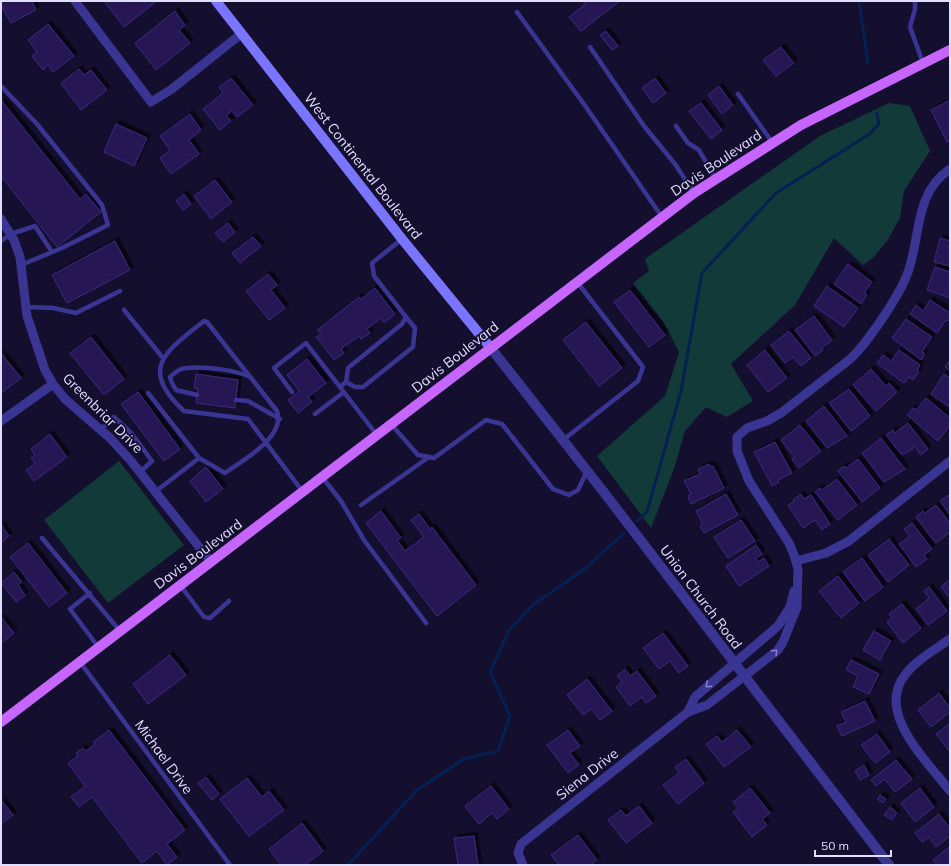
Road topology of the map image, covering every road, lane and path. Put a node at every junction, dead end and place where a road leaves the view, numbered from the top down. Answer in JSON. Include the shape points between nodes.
{"nodes":[{"id":1,"x":75,"y":1,"type":"edge"},
{"id":2,"x":216,"y":1,"type":"edge"},
{"id":3,"x":915,"y":1,"type":"edge"},
{"id":4,"x":517,"y":12,"type":"dead end"},
{"id":5,"x":241,"y":34,"type":"junction"},
{"id":6,"x":590,"y":47,"type":"dead end"},
{"id":7,"x":950,"y":50,"type":"edge"},
{"id":8,"x":924,"y":63,"type":"junction"},
{"id":9,"x":1,"y":86,"type":"edge"},
{"id":10,"x":738,"y":94,"type":"dead end"},
{"id":11,"x":676,"y":126,"type":"dead end"},
{"id":12,"x":772,"y":142,"type":"junction"},
{"id":13,"x":950,"y":169,"type":"edge"},
{"id":14,"x":716,"y":178,"type":"junction"},
{"id":15,"x":694,"y":193,"type":"junction"},
{"id":16,"x":662,"y":217,"type":"junction"},
{"id":17,"x":1,"y":219,"type":"edge"},
{"id":18,"x":10,"y":234,"type":"junction"},
{"id":19,"x":402,"y":239,"type":"junction"},
{"id":20,"x":1,"y":241,"type":"edge"},
{"id":21,"x":52,"y":252,"type":"junction"},
{"id":22,"x":21,"y":265,"type":"junction"},
{"id":23,"x":576,"y":281,"type":"junction"},
{"id":24,"x":120,"y":291,"type":"dead end"},
{"id":25,"x":26,"y":307,"type":"junction"},
{"id":26,"x":124,"y":310,"type":"dead end"},
{"id":27,"x":406,"y":317,"type":"junction"},
{"id":28,"x":490,"y":347,"type":"junction"},
{"id":29,"x":163,"y":358,"type":"junction"},
{"id":30,"x":251,"y":378,"type":"junction"},
{"id":31,"x":346,"y":382,"type":"junction"},
{"id":32,"x":53,"y":384,"type":"junction"},
{"id":33,"x":340,"y":387,"type":"junction"},
{"id":34,"x":292,"y":392,"type":"dead end"},
{"id":35,"x":344,"y":392,"type":"junction"},
{"id":36,"x":148,"y":393,"type":"dead end"},
{"id":37,"x":197,"y":395,"type":"dead end"},
{"id":38,"x":236,"y":400,"type":"dead end"},
{"id":39,"x":315,"y":414,"type":"dead end"},
{"id":40,"x":280,"y":419,"type":"junction"},
{"id":41,"x":1,"y":421,"type":"edge"},
{"id":42,"x":391,"y":424,"type":"junction"},
{"id":43,"x":101,"y":431,"type":"junction"},
{"id":44,"x":376,"y":435,"type":"junction"},
{"id":45,"x":563,"y":440,"type":"junction"},
{"id":46,"x":266,"y":443,"type":"junction"},
{"id":47,"x":429,"y":457,"type":"junction"},
{"id":48,"x":199,"y":458,"type":"junction"},
{"id":49,"x":950,"y":461,"type":"edge"},
{"id":50,"x":587,"y":471,"type":"junction"},
{"id":51,"x":140,"y":472,"type":"junction"},
{"id":52,"x":322,"y":477,"type":"junction"},
{"id":53,"x":155,"y":492,"type":"junction"},
{"id":54,"x":303,"y":492,"type":"junction"},
{"id":55,"x":361,"y":505,"type":"dead end"},
{"id":56,"x":42,"y":538,"type":"dead end"},
{"id":57,"x":796,"y":561,"type":"junction"},
{"id":58,"x":211,"y":562,"type":"junction"},
{"id":59,"x":798,"y":574,"type":"junction"},
{"id":60,"x":180,"y":585,"type":"junction"},
{"id":61,"x":90,"y":593,"type":"junction"},
{"id":62,"x":229,"y":601,"type":"dead end"},
{"id":63,"x":426,"y":623,"type":"dead end"},
{"id":64,"x":120,"y":631,"type":"junction"},
{"id":65,"x":950,"y":638,"type":"edge"},
{"id":66,"x":99,"y":648,"type":"junction"},
{"id":67,"x":80,"y":662,"type":"junction"},
{"id":68,"x":735,"y":664,"type":"junction"},
{"id":69,"x":744,"y":676,"type":"junction"},
{"id":70,"x":688,"y":712,"type":"junction"},
{"id":71,"x":1,"y":722,"type":"edge"},
{"id":72,"x":950,"y":791,"type":"edge"},
{"id":73,"x":230,"y":865,"type":"edge"},
{"id":74,"x":523,"y":865,"type":"edge"},
{"id":75,"x":889,"y":865,"type":"edge"}],
"edges":[{"from":1,"to":5,"type":"street","via":[[151,102],[172,89]]},
{"from":2,"to":5,"type":"main road","name":"West Continental Boulevard"},
{"from":3,"to":8,"type":"lane","via":[[910,27]]},
{"from":4,"to":16,"type":"lane"},
{"from":5,"to":19,"type":"main road","name":"West Continental Boulevard"},
{"from":6,"to":15,"type":"lane"},
{"from":7,"to":8,"type":"main road","name":"Davis Boulevard"},
{"from":8,"to":12,"type":"main road","name":"Davis Boulevard","via":[[829,110]]},
{"from":9,"to":21,"type":"lane","via":[[37,124],[102,205],[108,225]]},
{"from":10,"to":12,"type":"lane"},
{"from":11,"to":14,"type":"lane","via":[[688,143],[699,150]]},
{"from":12,"to":14,"type":"main road","name":"Davis Boulevard"},
{"from":13,"to":57,"type":"street","via":[[933,184],[925,198],[904,282],[858,351],[781,413],[767,422],[747,428],[737,437],[738,451],[749,481],[789,543]]},
{"from":14,"to":15,"type":"main road","name":"Davis Boulevard"},
{"from":15,"to":16,"type":"main road","name":"Davis Boulevard"},
{"from":16,"to":23,"type":"main road","name":"Davis Boulevard"},
{"from":17,"to":18,"type":"street","name":"Greenbriar Drive"},
{"from":18,"to":20,"type":"lane"},
{"from":18,"to":21,"type":"lane","via":[[35,226]]},
{"from":18,"to":22,"type":"street","name":"Greenbriar Drive"},
{"from":19,"to":27,"type":"lane","via":[[372,263],[374,276]]},
{"from":19,"to":28,"type":"main road","name":"West Continental Boulevard"},
{"from":21,"to":22,"type":"lane"},
{"from":22,"to":25,"type":"street","name":"Greenbriar Drive"},
{"from":23,"to":28,"type":"main road","name":"Davis Boulevard"},
{"from":23,"to":45,"type":"lane","via":[[643,366],[638,381]]},
{"from":24,"to":25,"type":"lane","via":[[76,313],[53,308]]},
{"from":25,"to":32,"type":"street","name":"Greenbriar Drive","via":[[33,339],[44,370]]},
{"from":26,"to":29,"type":"lane"},
{"from":27,"to":31,"type":"lane","via":[[402,324],[348,368]]},
{"from":27,"to":31,"type":"lane","via":[[415,328],[413,347],[363,386],[355,387]]},
{"from":28,"to":42,"type":"main road","name":"Davis Boulevard"},
{"from":28,"to":45,"type":"street","name":"Union Church Road"},
{"from":29,"to":30,"type":"lane","via":[[170,348],[204,321]]},
{"from":29,"to":46,"type":"lane","via":[[160,365],[165,389],[184,411],[248,420]]},
{"from":30,"to":37,"type":"lane","via":[[241,373],[186,368],[170,376],[176,390]]},
{"from":30,"to":40,"type":"lane","via":[[277,411]]},
{"from":31,"to":33,"type":"lane"},
{"from":32,"to":41,"type":"street"},
{"from":32,"to":43,"type":"street","name":"Greenbriar Drive","via":[[65,399]]},
{"from":33,"to":34,"type":"lane","via":[[306,343],[274,368]]},
{"from":33,"to":35,"type":"lane"},
{"from":35,"to":39,"type":"lane"},
{"from":35,"to":44,"type":"lane"},
{"from":36,"to":48,"type":"lane"},
{"from":38,"to":40,"type":"lane","via":[[248,401]]},
{"from":40,"to":46,"type":"lane"},
{"from":42,"to":44,"type":"main road","name":"Davis Boulevard"},
{"from":42,"to":47,"type":"lane","via":[[418,456]]},
{"from":43,"to":51,"type":"street","name":"Greenbriar Drive"},
{"from":43,"to":51,"type":"lane","via":[[114,417],[132,434],[152,461]]},
{"from":44,"to":52,"type":"main road","name":"Davis Boulevard"},
{"from":45,"to":50,"type":"street","name":"Union Church Road"},
{"from":46,"to":48,"type":"lane","via":[[225,473]]},
{"from":46,"to":54,"type":"lane"},
{"from":47,"to":50,"type":"lane","via":[[434,458],[486,420],[502,424],[552,489],[569,495],[578,490]]},
{"from":47,"to":55,"type":"lane"},
{"from":48,"to":53,"type":"lane"},
{"from":49,"to":57,"type":"street","via":[[848,541],[830,551]]},
{"from":50,"to":68,"type":"street","name":"Union Church Road"},
{"from":51,"to":53,"type":"street","name":"Greenbriar Drive"},
{"from":52,"to":54,"type":"main road","name":"Davis Boulevard"},
{"from":52,"to":63,"type":"lane","via":[[341,501],[364,540]]},
{"from":53,"to":58,"type":"street","name":"Greenbriar Drive"},
{"from":54,"to":58,"type":"main road","name":"Davis Boulevard"},
{"from":56,"to":61,"type":"lane","via":[[79,584]]},
{"from":57,"to":59,"type":"street"},
{"from":58,"to":60,"type":"main road","name":"Davis Boulevard"},
{"from":59,"to":68,"type":"street","name":"Siena Drive","via":[[792,600],[783,620]]},
{"from":69,"to":59,"type":"street","name":"Siena Drive","one_way":true,"via":[[770,657],[783,642],[797,607]]},
{"from":60,"to":62,"type":"lane","via":[[204,618],[210,618]]},
{"from":60,"to":64,"type":"main road","name":"Davis Boulevard"},
{"from":61,"to":64,"type":"lane"},
{"from":61,"to":66,"type":"lane","via":[[70,609]]},
{"from":64,"to":66,"type":"main road","name":"Davis Boulevard"},
{"from":65,"to":72,"type":"street","via":[[903,676],[895,701],[904,731]]},
{"from":66,"to":67,"type":"main road","name":"Davis Boulevard"},
{"from":67,"to":71,"type":"main road","name":"Davis Boulevard"},
{"from":67,"to":73,"type":"lane","name":"Michael Drive"},
{"from":68,"to":69,"type":"street","name":"Union Church Road"},
{"from":68,"to":70,"type":"street","name":"Siena Drive","one_way":true,"via":[[695,697]]},
{"from":69,"to":70,"type":"street","name":"Siena Drive","via":[[707,705]]},
{"from":69,"to":75,"type":"street","name":"Union Church Road"},
{"from":70,"to":74,"type":"street","name":"Siena Drive","via":[[521,844],[518,852]]}]}
